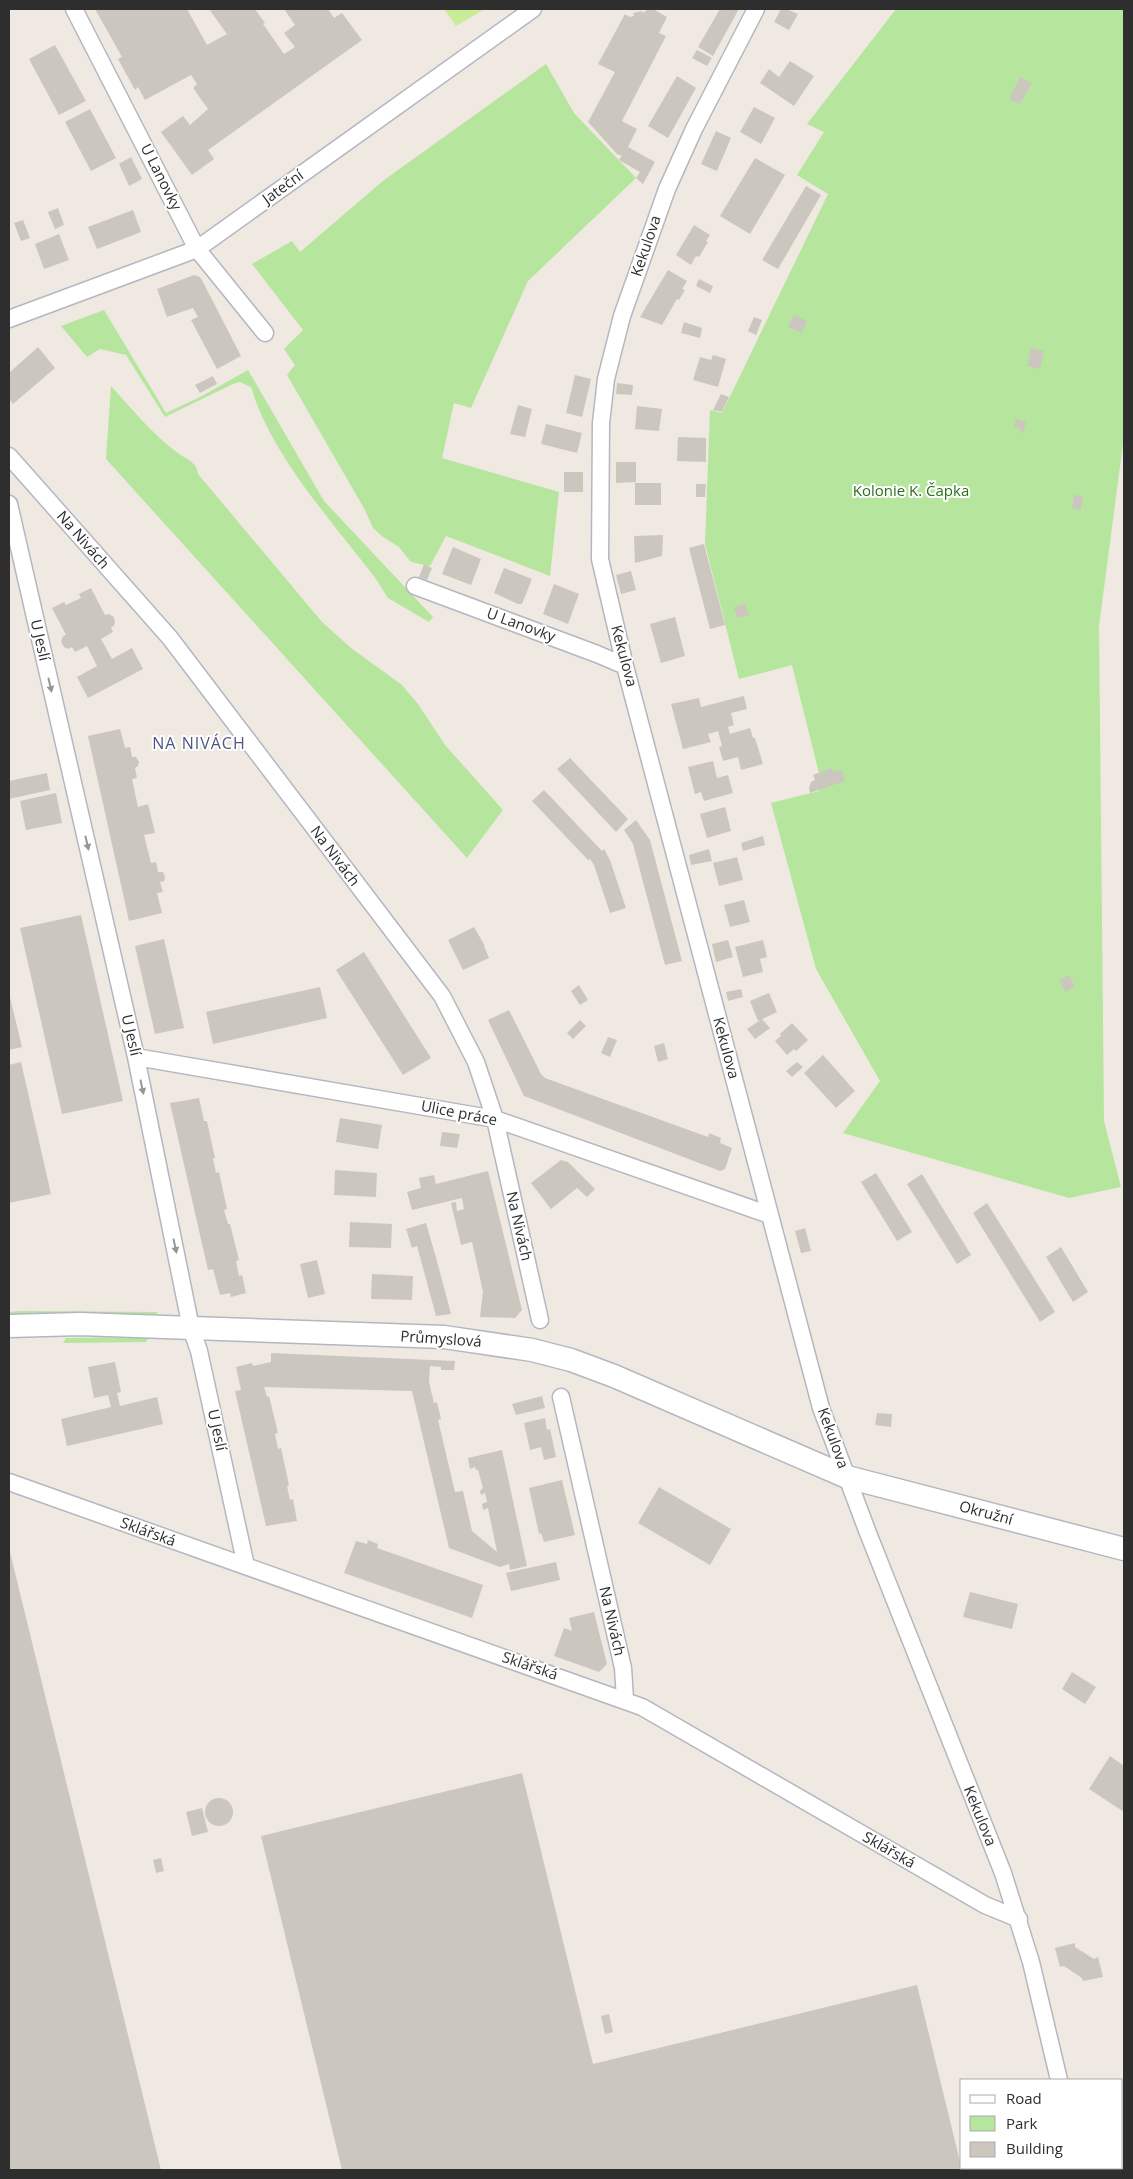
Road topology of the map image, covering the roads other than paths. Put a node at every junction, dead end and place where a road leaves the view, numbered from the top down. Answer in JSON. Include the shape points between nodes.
{"nodes":[{"id":1,"x":74,"y":9,"type":"edge"},
{"id":2,"x":533,"y":9,"type":"edge"},
{"id":3,"x":756,"y":9,"type":"edge"},
{"id":4,"x":197,"y":248,"type":"junction"},
{"id":5,"x":9,"y":319,"type":"edge"},
{"id":6,"x":266,"y":333,"type":"dead end"},
{"id":7,"x":9,"y":456,"type":"edge"},
{"id":8,"x":9,"y":504,"type":"edge"},
{"id":9,"x":415,"y":586,"type":"dead end"},
{"id":10,"x":625,"y":666,"type":"junction"},
{"id":11,"x":136,"y":1057,"type":"junction"},
{"id":12,"x":495,"y":1118,"type":"junction"},
{"id":13,"x":770,"y":1215,"type":"junction"},
{"id":14,"x":540,"y":1320,"type":"dead end"},
{"id":15,"x":9,"y":1326,"type":"edge"},
{"id":16,"x":191,"y":1328,"type":"junction"},
{"id":17,"x":561,"y":1397,"type":"dead end"},
{"id":18,"x":847,"y":1477,"type":"junction"},
{"id":19,"x":9,"y":1482,"type":"edge"},
{"id":20,"x":1124,"y":1548,"type":"edge"},
{"id":21,"x":246,"y":1566,"type":"junction"},
{"id":22,"x":625,"y":1699,"type":"junction"},
{"id":23,"x":1019,"y":1918,"type":"junction"},
{"id":24,"x":1059,"y":2079,"type":"edge"}],
"edges":[{"from":1,"to":4,"type":"street","name":"U Lanovky"},
{"from":2,"to":4,"type":"street","name":"Jateční"},
{"from":3,"to":10,"type":"street","name":"Kekulova","via":[[667,189],[622,316],[606,379],[601,423],[600,559]]},
{"from":4,"to":5,"type":"street","name":"Jateční"},
{"from":4,"to":6,"type":"street","name":"U Lanovky"},
{"from":7,"to":12,"type":"street","name":"Na Nivách","via":[[170,638],[442,996],[476,1062]]},
{"from":8,"to":11,"type":"street","name":"U Jeslí","one_way":true},
{"from":9,"to":10,"type":"street","name":"U Lanovky"},
{"from":10,"to":13,"type":"street","name":"Kekulova"},
{"from":11,"to":12,"type":"street","name":"Ulice práce"},
{"from":11,"to":16,"type":"street","name":"U Jeslí","one_way":true},
{"from":12,"to":13,"type":"street","name":"Ulice práce"},
{"from":12,"to":14,"type":"street","name":"Na Nivách"},
{"from":13,"to":18,"type":"street","name":"Kekulova","via":[[821,1408]]},
{"from":15,"to":16,"type":"street","name":"Průmyslová","via":[[80,1324]]},
{"from":16,"to":18,"type":"street","name":"Průmyslová","via":[[444,1337],[532,1350],[614,1376]]},
{"from":16,"to":21,"type":"street","name":"U Jeslí","via":[[200,1351]]},
{"from":17,"to":22,"type":"street","name":"Na Nivách","via":[[623,1668]]},
{"from":18,"to":20,"type":"street","name":"Okružní"},
{"from":18,"to":23,"type":"street","name":"Kekulova"},
{"from":19,"to":21,"type":"street","name":"Sklářská"},
{"from":21,"to":22,"type":"street","name":"Sklářská"},
{"from":22,"to":23,"type":"street","name":"Sklářská","via":[[662,1717],[985,1905]]},
{"from":23,"to":24,"type":"street","name":"Kekulova"}]}
